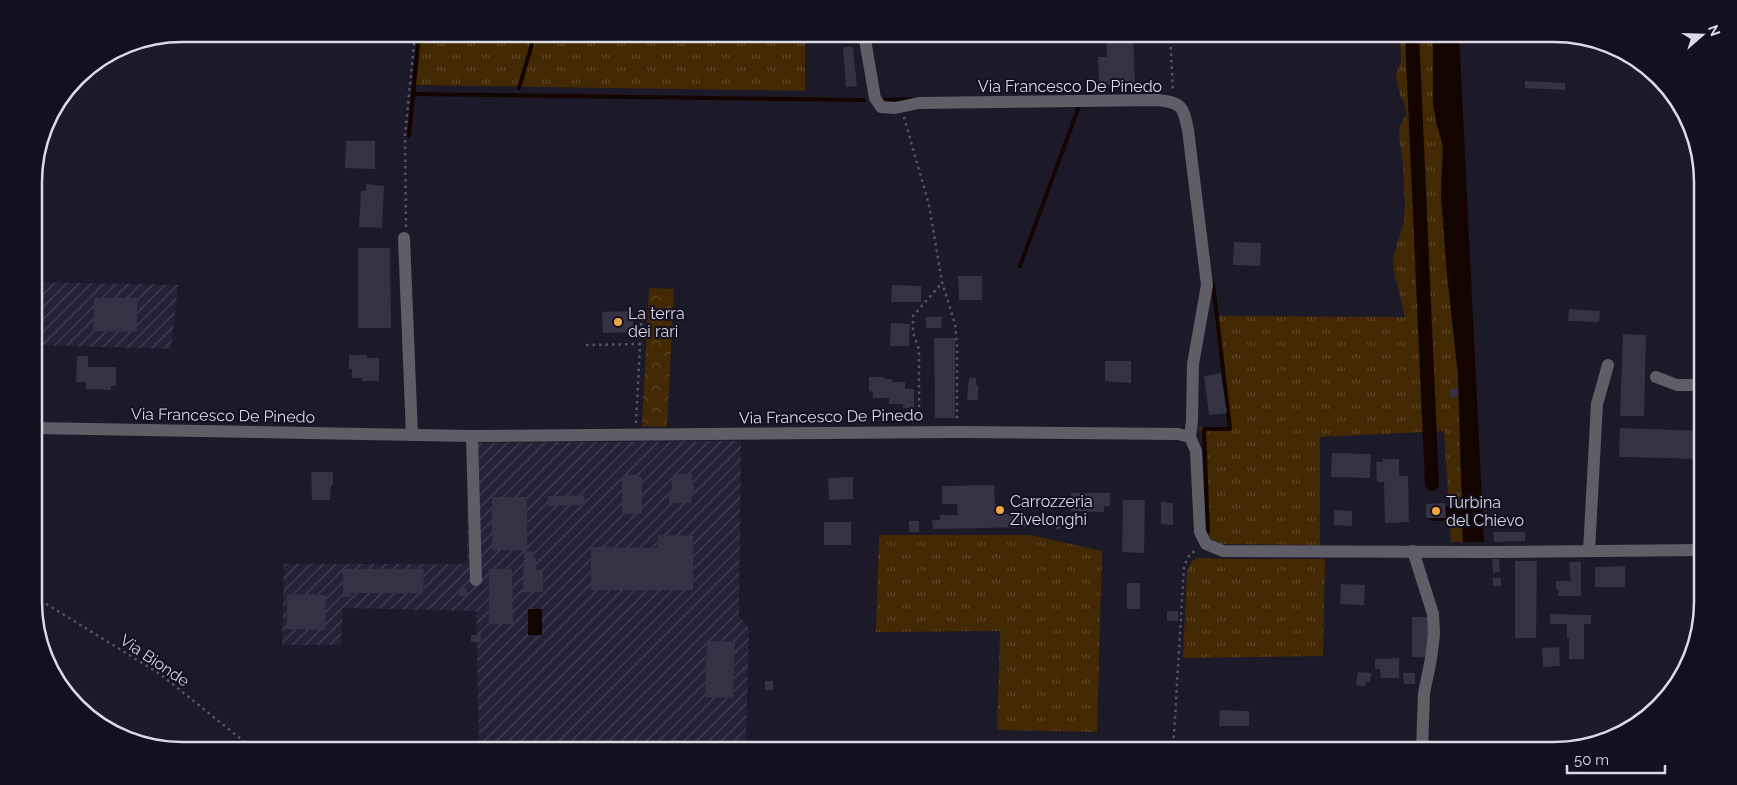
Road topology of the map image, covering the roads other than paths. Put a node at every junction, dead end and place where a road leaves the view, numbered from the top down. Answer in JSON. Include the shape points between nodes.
{"nodes":[{"id":1,"x":865,"y":42,"type":"edge"},
{"id":2,"x":404,"y":238,"type":"road end"},
{"id":3,"x":1608,"y":365,"type":"dead end"},
{"id":4,"x":1656,"y":377,"type":"dead end"},
{"id":5,"x":1694,"y":385,"type":"edge"},
{"id":6,"x":42,"y":428,"type":"edge"},
{"id":7,"x":412,"y":435,"type":"junction"},
{"id":8,"x":472,"y":436,"type":"junction"},
{"id":9,"x":1190,"y":437,"type":"junction"},
{"id":10,"x":1694,"y":550,"type":"edge"},
{"id":11,"x":1413,"y":551,"type":"junction"},
{"id":12,"x":1589,"y":551,"type":"junction"},
{"id":13,"x":476,"y":580,"type":"dead end"},
{"id":14,"x":1422,"y":742,"type":"edge"}],
"edges":[{"from":1,"to":9,"type":"street","name":"Via Francesco De Pinedo","via":[[875,98],[881,107],[920,103],[1158,100],[1175,102],[1181,109],[1188,130],[1207,285],[1193,364]]},
{"from":2,"to":7,"type":"street"},
{"from":3,"to":12,"type":"street","via":[[1597,404]]},
{"from":4,"to":5,"type":"street","via":[[1677,385]]},
{"from":6,"to":7,"type":"street","name":"Via Francesco De Pinedo"},
{"from":7,"to":8,"type":"street","name":"Via Francesco De Pinedo"},
{"from":8,"to":9,"type":"street","name":"Via Francesco De Pinedo","via":[[957,432],[1178,434]]},
{"from":8,"to":13,"type":"street"},
{"from":9,"to":11,"type":"street","name":"Via Francesco De Pinedo","via":[[1196,451],[1200,532],[1206,544],[1223,551]]},
{"from":10,"to":12,"type":"street"},
{"from":11,"to":12,"type":"street"},
{"from":11,"to":14,"type":"street","via":[[1433,614],[1434,634],[1424,693]]}]}
